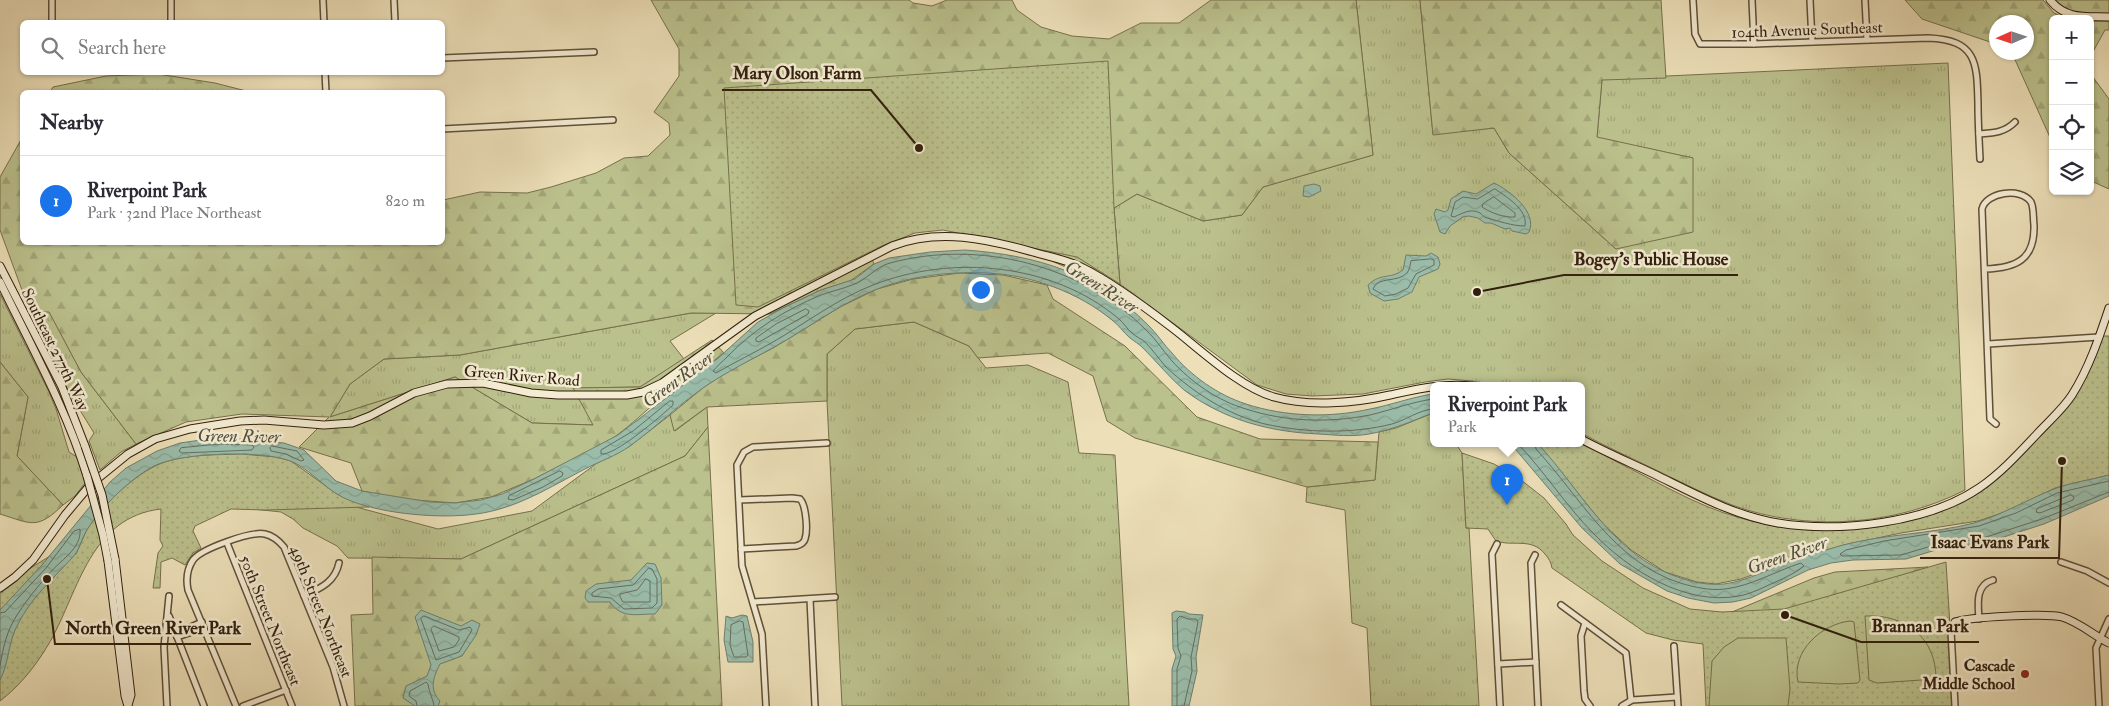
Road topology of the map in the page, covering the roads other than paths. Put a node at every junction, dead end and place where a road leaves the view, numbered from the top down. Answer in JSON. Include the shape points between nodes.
{"nodes":[{"id":1,"x":52,"y":0,"type":"edge"},
{"id":2,"x":171,"y":0,"type":"edge"},
{"id":3,"x":323,"y":0,"type":"edge"},
{"id":4,"x":394,"y":0,"type":"edge"},
{"id":5,"x":1693,"y":0,"type":"edge"},
{"id":6,"x":1752,"y":0,"type":"edge"},
{"id":7,"x":1810,"y":0,"type":"edge"},
{"id":8,"x":1865,"y":0,"type":"edge"},
{"id":9,"x":2050,"y":0,"type":"edge"},
{"id":10,"x":2109,"y":17,"type":"edge"},
{"id":11,"x":52,"y":20,"type":"edge"},
{"id":12,"x":171,"y":20,"type":"edge"},
{"id":13,"x":324,"y":20,"type":"edge"},
{"id":14,"x":395,"y":20,"type":"edge"},
{"id":15,"x":1867,"y":40,"type":"junction"},
{"id":16,"x":1812,"y":42,"type":"junction"},
{"id":17,"x":1754,"y":44,"type":"junction"},
{"id":18,"x":594,"y":52,"type":"dead end"},
{"id":19,"x":445,"y":58,"type":"edge"},
{"id":20,"x":325,"y":75,"type":"edge"},
{"id":21,"x":326,"y":90,"type":"edge"},
{"id":22,"x":612,"y":120,"type":"dead end"},
{"id":23,"x":2014,"y":122,"type":"dead end"},
{"id":24,"x":445,"y":128,"type":"edge"},
{"id":25,"x":1979,"y":134,"type":"junction"},
{"id":26,"x":1980,"y":158,"type":"dead end"},
{"id":27,"x":0,"y":266,"type":"edge"},
{"id":28,"x":1985,"y":269,"type":"junction"},
{"id":29,"x":0,"y":282,"type":"edge"},
{"id":30,"x":2109,"y":308,"type":"edge"},
{"id":31,"x":2100,"y":337,"type":"junction"},
{"id":32,"x":1988,"y":344,"type":"junction"},
{"id":33,"x":1430,"y":387,"type":"edge"},
{"id":34,"x":1996,"y":424,"type":"dead end"},
{"id":35,"x":1585,"y":441,"type":"edge"},
{"id":36,"x":827,"y":443,"type":"dead end"},
{"id":37,"x":82,"y":447,"type":"junction"},
{"id":38,"x":739,"y":500,"type":"junction"},
{"id":39,"x":227,"y":543,"type":"junction"},
{"id":40,"x":1497,"y":544,"type":"dead end"},
{"id":41,"x":742,"y":549,"type":"junction"},
{"id":42,"x":1535,"y":555,"type":"dead end"},
{"id":43,"x":339,"y":562,"type":"dead end"},
{"id":44,"x":2061,"y":562,"type":"dead end"},
{"id":45,"x":1993,"y":580,"type":"dead end"},
{"id":46,"x":2109,"y":583,"type":"edge"},
{"id":47,"x":0,"y":588,"type":"edge"},
{"id":48,"x":169,"y":596,"type":"dead end"},
{"id":49,"x":304,"y":596,"type":"junction"},
{"id":50,"x":835,"y":597,"type":"dead end"},
{"id":51,"x":810,"y":599,"type":"junction"},
{"id":52,"x":753,"y":602,"type":"junction"},
{"id":53,"x":1561,"y":605,"type":"dead end"},
{"id":54,"x":168,"y":615,"type":"junction"},
{"id":55,"x":1979,"y":618,"type":"junction"},
{"id":56,"x":2109,"y":618,"type":"edge"},
{"id":57,"x":1955,"y":622,"type":"joint"},
{"id":58,"x":1585,"y":623,"type":"junction"},
{"id":59,"x":203,"y":625,"type":"junction"},
{"id":60,"x":177,"y":637,"type":"junction"},
{"id":61,"x":2099,"y":638,"type":"junction"},
{"id":62,"x":165,"y":642,"type":"junction"},
{"id":63,"x":2109,"y":643,"type":"edge"},
{"id":64,"x":1674,"y":646,"type":"dead end"},
{"id":65,"x":1536,"y":662,"type":"junction"},
{"id":66,"x":1498,"y":664,"type":"junction"},
{"id":67,"x":286,"y":690,"type":"junction"},
{"id":68,"x":1677,"y":697,"type":"junction"},
{"id":69,"x":1631,"y":700,"type":"junction"},
{"id":70,"x":1589,"y":705,"type":"edge"},
{"id":71,"x":128,"y":706,"type":"edge"},
{"id":72,"x":167,"y":706,"type":"edge"},
{"id":73,"x":204,"y":706,"type":"edge"},
{"id":74,"x":236,"y":706,"type":"edge"},
{"id":75,"x":243,"y":706,"type":"edge"},
{"id":76,"x":292,"y":706,"type":"edge"},
{"id":77,"x":344,"y":706,"type":"edge"},
{"id":78,"x":766,"y":706,"type":"edge"},
{"id":79,"x":815,"y":706,"type":"edge"},
{"id":80,"x":1500,"y":706,"type":"edge"},
{"id":81,"x":1538,"y":706,"type":"edge"},
{"id":82,"x":1582,"y":706,"type":"edge"},
{"id":83,"x":1622,"y":706,"type":"edge"},
{"id":84,"x":1678,"y":706,"type":"edge"},
{"id":85,"x":1955,"y":706,"type":"edge"},
{"id":86,"x":2099,"y":706,"type":"edge"}],
"edges":[{"from":1,"to":11,"type":"street"},
{"from":2,"to":12,"type":"street"},
{"from":3,"to":13,"type":"street"},
{"from":4,"to":14,"type":"street"},
{"from":5,"to":17,"type":"street","name":"104th Avenue Southeast","via":[[1695,34],[1700,44]]},
{"from":6,"to":17,"type":"street"},
{"from":7,"to":16,"type":"street"},
{"from":8,"to":15,"type":"street"},
{"from":9,"to":10,"type":"street","via":[[2067,14]]},
{"from":15,"to":16,"type":"street","name":"104th Avenue Southeast"},
{"from":15,"to":25,"type":"street","name":"104th Avenue Southeast","via":[[1950,39],[1963,47],[1977,72]]},
{"from":16,"to":17,"type":"street","name":"104th Avenue Southeast"},
{"from":18,"to":19,"type":"street"},
{"from":20,"to":21,"type":"street"},
{"from":22,"to":24,"type":"street"},
{"from":23,"to":25,"type":"street","via":[[2000,132]]},
{"from":25,"to":26,"type":"street","name":"104th Avenue Southeast"},
{"from":27,"to":37,"type":"street","name":"Southeast 277th Way","via":[[62,387]]},
{"from":28,"to":28,"type":"street","via":[[1984,204],[1988,198],[2022,196],[2032,205],[2034,238],[2024,258],[2012,267]]},
{"from":28,"to":32,"type":"street"},
{"from":29,"to":37,"type":"street","name":"Southeast 277th Way"},
{"from":30,"to":31,"type":"street"},
{"from":31,"to":32,"type":"street"},
{"from":31,"to":35,"type":"street","via":[[2072,396],[2015,458],[1993,478],[1965,496],[1900,519],[1832,527],[1777,523],[1708,501]]},
{"from":32,"to":34,"type":"street","via":[[1990,419]]},
{"from":33,"to":47,"type":"street","name":"Green River Road","via":[[1345,401],[1299,401],[1274,397],[1247,385],[1170,326],[1082,267],[1008,245],[967,237],[916,238],[892,246],[754,316],[662,383],[643,392],[558,395],[483,383],[454,383],[420,390],[352,423],[324,425],[248,421],[179,432],[142,446],[92,484],[68,510],[29,564]]},
{"from":36,"to":38,"type":"street","via":[[753,447],[744,452],[737,465]]},
{"from":37,"to":71,"type":"street","bridge":true,"via":[[102,495],[131,695]]},
{"from":38,"to":41,"type":"street"},
{"from":38,"to":41,"type":"street","via":[[792,498],[800,499],[804,506],[805,540],[796,546]]},
{"from":39,"to":49,"type":"street","name":"49th Street Northeast","via":[[250,534],[265,534],[280,541]]},
{"from":39,"to":59,"type":"street","via":[[196,557],[189,568],[188,590]]},
{"from":39,"to":67,"type":"street","name":"50th Street Northeast"},
{"from":40,"to":66,"type":"street","via":[[1492,554]]},
{"from":41,"to":52,"type":"street","via":[[744,577]]},
{"from":42,"to":65,"type":"street","via":[[1531,563]]},
{"from":43,"to":49,"type":"street","via":[[330,581]]},
{"from":44,"to":46,"type":"street"},
{"from":45,"to":55,"type":"street","via":[[1980,593]]},
{"from":48,"to":54,"type":"street"},
{"from":49,"to":77,"type":"street","name":"49th Street Northeast","via":[[333,667]]},
{"from":50,"to":51,"type":"street"},
{"from":51,"to":52,"type":"street"},
{"from":51,"to":79,"type":"street"},
{"from":52,"to":78,"type":"street","via":[[762,634]]},
{"from":53,"to":58,"type":"street"},
{"from":54,"to":60,"type":"street"},
{"from":54,"to":62,"type":"street"},
{"from":55,"to":57,"type":"street"},
{"from":55,"to":61,"type":"street","via":[[2057,616],[2074,622]]},
{"from":56,"to":61,"type":"street"},
{"from":57,"to":85,"type":"street","via":[[1951,631]]},
{"from":58,"to":69,"type":"street","via":[[1627,655]]},
{"from":58,"to":70,"type":"street","via":[[1581,636],[1584,691]]},
{"from":59,"to":60,"type":"street","via":[[182,630]]},
{"from":59,"to":74,"type":"street"},
{"from":60,"to":62,"type":"street"},
{"from":60,"to":73,"type":"street"},
{"from":61,"to":63,"type":"street"},
{"from":61,"to":86,"type":"street","via":[[2096,648]]},
{"from":62,"to":72,"type":"street"},
{"from":64,"to":68,"type":"street"},
{"from":65,"to":66,"type":"street"},
{"from":65,"to":81,"type":"street"},
{"from":66,"to":80,"type":"street"},
{"from":67,"to":75,"type":"street"},
{"from":67,"to":76,"type":"street","name":"50th Street Northeast"},
{"from":68,"to":69,"type":"street"},
{"from":68,"to":84,"type":"street"},
{"from":69,"to":83,"type":"street"},
{"from":70,"to":82,"type":"street"}]}
